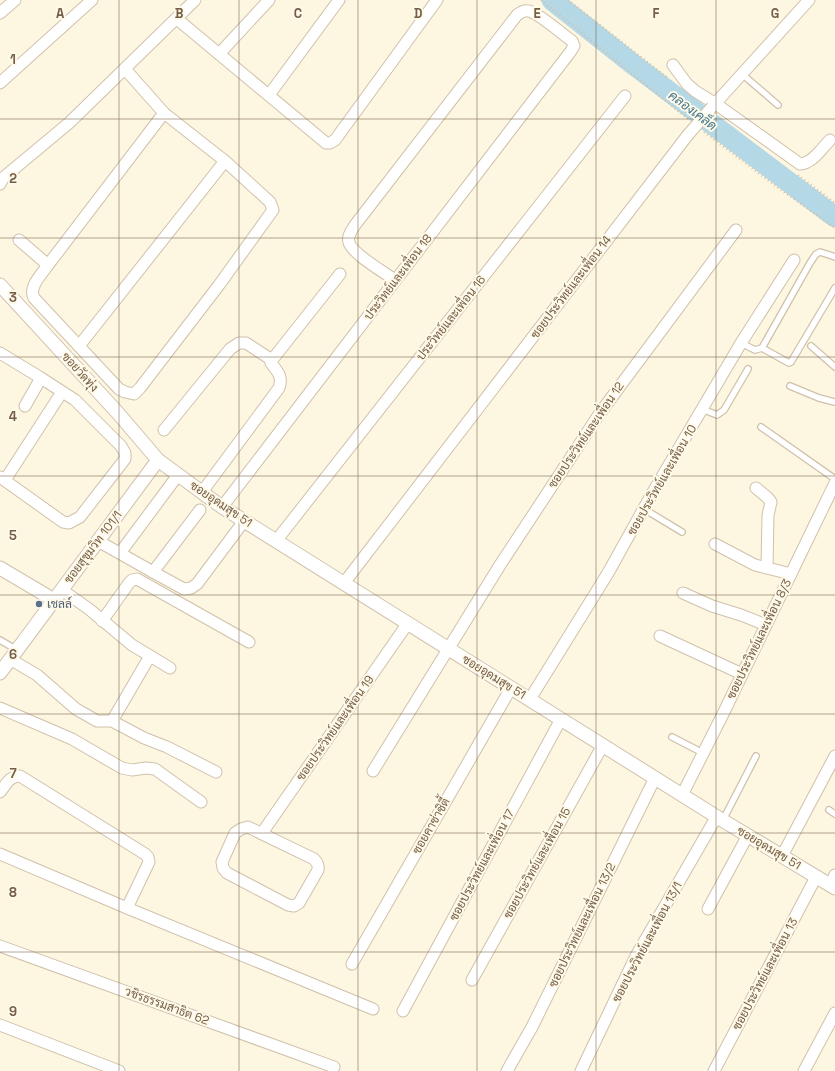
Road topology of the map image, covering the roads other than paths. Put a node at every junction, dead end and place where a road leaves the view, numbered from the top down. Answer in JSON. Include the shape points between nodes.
{"nodes":[{"id":1,"x":15,"y":0,"type":"edge"},
{"id":2,"x":92,"y":0,"type":"edge"},
{"id":3,"x":195,"y":0,"type":"edge"},
{"id":4,"x":269,"y":0,"type":"edge"},
{"id":5,"x":339,"y":0,"type":"edge"},
{"id":6,"x":437,"y":0,"type":"edge"},
{"id":7,"x":809,"y":0,"type":"edge"},
{"id":8,"x":0,"y":13,"type":"edge"},
{"id":9,"x":177,"y":19,"type":"junction"},
{"id":10,"x":219,"y":54,"type":"junction"},
{"id":11,"x":673,"y":66,"type":"dead end"},
{"id":12,"x":125,"y":69,"type":"junction"},
{"id":13,"x":742,"y":74,"type":"junction"},
{"id":14,"x":0,"y":83,"type":"edge"},
{"id":15,"x":270,"y":95,"type":"junction"},
{"id":16,"x":625,"y":96,"type":"dead end"},
{"id":17,"x":714,"y":105,"type":"junction"},
{"id":18,"x":778,"y":105,"type":"dead end"},
{"id":19,"x":164,"y":113,"type":"junction"},
{"id":20,"x":830,"y":140,"type":"dead end"},
{"id":21,"x":225,"y":160,"type":"junction"},
{"id":22,"x":1,"y":180,"type":"edge"},
{"id":23,"x":736,"y":230,"type":"dead end"},
{"id":24,"x":19,"y":240,"type":"dead end"},
{"id":25,"x":835,"y":257,"type":"edge"},
{"id":26,"x":794,"y":260,"type":"dead end"},
{"id":27,"x":48,"y":265,"type":"junction"},
{"id":28,"x":340,"y":274,"type":"dead end"},
{"id":29,"x":395,"y":280,"type":"junction"},
{"id":30,"x":0,"y":285,"type":"edge"},
{"id":31,"x":835,"y":288,"type":"edge"},
{"id":32,"x":741,"y":343,"type":"junction"},
{"id":33,"x":79,"y":346,"type":"junction"},
{"id":34,"x":811,"y":346,"type":"dead end"},
{"id":35,"x":762,"y":348,"type":"junction"},
{"id":36,"x":0,"y":353,"type":"edge"},
{"id":37,"x":272,"y":360,"type":"junction"},
{"id":38,"x":835,"y":367,"type":"edge"},
{"id":39,"x":748,"y":369,"type":"dead end"},
{"id":40,"x":42,"y":378,"type":"junction"},
{"id":41,"x":790,"y":386,"type":"dead end"},
{"id":42,"x":62,"y":392,"type":"junction"},
{"id":43,"x":835,"y":402,"type":"edge"},
{"id":44,"x":25,"y":406,"type":"dead end"},
{"id":45,"x":702,"y":409,"type":"junction"},
{"id":46,"x":761,"y":427,"type":"dead end"},
{"id":47,"x":164,"y":430,"type":"dead end"},
{"id":48,"x":158,"y":460,"type":"junction"},
{"id":49,"x":178,"y":475,"type":"junction"},
{"id":50,"x":2,"y":479,"type":"edge"},
{"id":51,"x":835,"y":479,"type":"edge"},
{"id":52,"x":835,"y":483,"type":"edge"},
{"id":53,"x":756,"y":488,"type":"dead end"},
{"id":54,"x":202,"y":492,"type":"junction"},
{"id":55,"x":222,"y":507,"type":"junction"},
{"id":56,"x":644,"y":509,"type":"junction"},
{"id":57,"x":200,"y":510,"type":"dead end"},
{"id":58,"x":244,"y":520,"type":"junction"},
{"id":59,"x":682,"y":532,"type":"dead end"},
{"id":60,"x":98,"y":541,"type":"junction"},
{"id":61,"x":276,"y":541,"type":"junction"},
{"id":62,"x":715,"y":544,"type":"dead end"},
{"id":63,"x":120,"y":553,"type":"junction"},
{"id":64,"x":767,"y":567,"type":"junction"},
{"id":65,"x":0,"y":568,"type":"edge"},
{"id":66,"x":153,"y":572,"type":"junction"},
{"id":67,"x":791,"y":574,"type":"junction"},
{"id":68,"x":344,"y":583,"type":"junction"},
{"id":69,"x":683,"y":593,"type":"dead end"},
{"id":70,"x":58,"y":595,"type":"junction"},
{"id":71,"x":102,"y":621,"type":"junction"},
{"id":72,"x":408,"y":623,"type":"junction"},
{"id":73,"x":766,"y":625,"type":"junction"},
{"id":74,"x":660,"y":636,"type":"dead end"},
{"id":75,"x":0,"y":640,"type":"edge"},
{"id":76,"x":249,"y":642,"type":"dead end"},
{"id":77,"x":449,"y":649,"type":"junction"},
{"id":78,"x":13,"y":655,"type":"junction"},
{"id":79,"x":150,"y":656,"type":"junction"},
{"id":80,"x":170,"y":668,"type":"dead end"},
{"id":81,"x":0,"y":673,"type":"edge"},
{"id":82,"x":742,"y":674,"type":"junction"},
{"id":83,"x":511,"y":688,"type":"junction"},
{"id":84,"x":530,"y":699,"type":"junction"},
{"id":85,"x":0,"y":708,"type":"edge"},
{"id":86,"x":560,"y":719,"type":"junction"},
{"id":87,"x":112,"y":721,"type":"junction"},
{"id":88,"x":672,"y":737,"type":"dead end"},
{"id":89,"x":603,"y":745,"type":"junction"},
{"id":90,"x":704,"y":753,"type":"junction"},
{"id":91,"x":756,"y":756,"type":"dead end"},
{"id":92,"x":835,"y":756,"type":"edge"},
{"id":93,"x":373,"y":771,"type":"dead end"},
{"id":94,"x":216,"y":772,"type":"dead end"},
{"id":95,"x":655,"y":778,"type":"junction"},
{"id":96,"x":0,"y":792,"type":"edge"},
{"id":97,"x":682,"y":794,"type":"junction"},
{"id":98,"x":201,"y":802,"type":"dead end"},
{"id":99,"x":829,"y":810,"type":"dead end"},
{"id":100,"x":835,"y":814,"type":"edge"},
{"id":101,"x":720,"y":818,"type":"junction"},
{"id":102,"x":262,"y":833,"type":"junction"},
{"id":103,"x":748,"y":835,"type":"junction"},
{"id":104,"x":0,"y":854,"type":"edge"},
{"id":105,"x":782,"y":856,"type":"junction"},
{"id":106,"x":816,"y":877,"type":"junction"},
{"id":107,"x":833,"y":883,"type":"edge"},
{"id":108,"x":127,"y":908,"type":"junction"},
{"id":109,"x":708,"y":908,"type":"dead end"},
{"id":110,"x":0,"y":946,"type":"edge"},
{"id":111,"x":352,"y":964,"type":"dead end"},
{"id":112,"x":472,"y":980,"type":"dead end"},
{"id":113,"x":373,"y":1009,"type":"dead end"},
{"id":114,"x":403,"y":1012,"type":"dead end"},
{"id":115,"x":835,"y":1013,"type":"edge"},
{"id":116,"x":0,"y":1025,"type":"edge"},
{"id":117,"x":334,"y":1067,"type":"dead end"},
{"id":118,"x":119,"y":1071,"type":"edge"},
{"id":119,"x":507,"y":1071,"type":"edge"},
{"id":120,"x":581,"y":1071,"type":"edge"},
{"id":121,"x":714,"y":1071,"type":"edge"},
{"id":122,"x":804,"y":1071,"type":"edge"}],
"edges":[{"from":1,"to":8,"type":"street"},
{"from":2,"to":14,"type":"street"},
{"from":3,"to":9,"type":"street"},
{"from":4,"to":10,"type":"street"},
{"from":5,"to":15,"type":"street"},
{"from":6,"to":15,"type":"street","via":[[335,140],[330,143],[326,143]]},
{"from":7,"to":13,"type":"street","name":"ซอยประวิทย์และเพื่อน 14"},
{"from":9,"to":10,"type":"street"},
{"from":9,"to":12,"type":"street"},
{"from":10,"to":15,"type":"street"},
{"from":11,"to":17,"type":"street","via":[[686,84]]},
{"from":12,"to":19,"type":"street"},
{"from":12,"to":22,"type":"street","via":[[70,123]]},
{"from":13,"to":17,"type":"street","name":"ซอยประวิทย์และเพื่อน 14"},
{"from":13,"to":18,"type":"lane"},
{"from":16,"to":61,"type":"street","name":"ประวิทย์และเพื่อน 16"},
{"from":17,"to":20,"type":"street","via":[[800,164],[811,160]]},
{"from":17,"to":68,"type":"street","name":"ซอยประวิทย์และเพื่อน 14","bridge":true,"via":[[687,136]]},
{"from":19,"to":21,"type":"street"},
{"from":19,"to":27,"type":"street"},
{"from":21,"to":33,"type":"street"},
{"from":21,"to":33,"type":"street","via":[[270,202],[273,210],[140,388],[134,394],[119,389]]},
{"from":23,"to":77,"type":"street","name":"ซอยประวิทย์และเพื่อน 12","via":[[600,413]]},
{"from":24,"to":27,"type":"street"},
{"from":25,"to":35,"type":"lane","via":[[820,252],[816,254]]},
{"from":26,"to":32,"type":"street","name":"ซอยประวิทย์และเพื่อน 10"},
{"from":27,"to":33,"type":"street","via":[[32,287],[32,295]]},
{"from":28,"to":37,"type":"street"},
{"from":29,"to":29,"type":"street","name":"ประวิทย์และเพื่อน 18","via":[[574,46],[572,41],[528,11],[522,11],[355,224],[349,236],[349,243],[354,251]]},
{"from":29,"to":55,"type":"street","name":"ประวิทย์และเพื่อน 18"},
{"from":30,"to":48,"type":"street","name":"ซอยวัดทุ่ง"},
{"from":31,"to":35,"type":"lane","via":[[791,362]]},
{"from":32,"to":35,"type":"lane","via":[[755,350]]},
{"from":32,"to":45,"type":"street","name":"ซอยประวิทย์และเพื่อน 10"},
{"from":34,"to":38,"type":"lane"},
{"from":36,"to":40,"type":"street"},
{"from":37,"to":47,"type":"street","via":[[246,343],[239,343],[230,349]]},
{"from":37,"to":54,"type":"street","via":[[271,363],[280,374],[279,388]]},
{"from":39,"to":45,"type":"lane","via":[[724,410],[717,415]]},
{"from":40,"to":42,"type":"street"},
{"from":40,"to":44,"type":"street"},
{"from":41,"to":43,"type":"lane"},
{"from":42,"to":50,"type":"street"},
{"from":42,"to":50,"type":"street","via":[[75,400],[121,446],[125,453],[122,464],[80,517],[69,523]]},
{"from":45,"to":56,"type":"street","name":"ซอยประวิทย์และเพื่อน 10"},
{"from":46,"to":51,"type":"lane"},
{"from":48,"to":49,"type":"street","name":"ซอยอุดมสุข 51"},
{"from":48,"to":60,"type":"street","name":"ซอยสุขุมวิท 101/1"},
{"from":49,"to":54,"type":"street","name":"ซอยอุดมสุข 51"},
{"from":49,"to":63,"type":"street"},
{"from":52,"to":67,"type":"street","name":"ซอยประวิทย์และเพื่อน 8/3"},
{"from":53,"to":64,"type":"street","via":[[771,502],[768,515]]},
{"from":54,"to":55,"type":"street","name":"ซอยอุดมสุข 51"},
{"from":55,"to":58,"type":"street","name":"ซอยอุดมสุข 51"},
{"from":56,"to":59,"type":"lane"},
{"from":56,"to":84,"type":"street","name":"ซอยประวิทย์และเพื่อน 10","via":[[608,573]]},
{"from":57,"to":66,"type":"street"},
{"from":58,"to":61,"type":"street","name":"ซอยอุดมสุข 51"},
{"from":58,"to":66,"type":"street","via":[[197,584],[191,588],[184,589]]},
{"from":60,"to":63,"type":"street"},
{"from":60,"to":70,"type":"street","name":"ซอยสุขุมวิท 101/1"},
{"from":61,"to":68,"type":"street","name":"ซอยอุดมสุข 51"},
{"from":62,"to":64,"type":"street","via":[[755,565]]},
{"from":63,"to":66,"type":"street"},
{"from":64,"to":67,"type":"street"},
{"from":65,"to":70,"type":"street"},
{"from":67,"to":73,"type":"street","name":"ซอยประวิทย์และเพื่อน 8/3"},
{"from":68,"to":72,"type":"street","name":"ซอยอุดมสุข 51"},
{"from":69,"to":73,"type":"street"},
{"from":70,"to":71,"type":"street","via":[[89,609]]},
{"from":70,"to":78,"type":"street","name":"ซอยสุขุมวิท 101/1"},
{"from":71,"to":76,"type":"street","via":[[129,583],[137,579]]},
{"from":71,"to":79,"type":"street"},
{"from":72,"to":77,"type":"street","name":"ซอยอุดมสุข 51"},
{"from":72,"to":102,"type":"street","name":"ซอยประวิทย์และเพื่อน 19"},
{"from":73,"to":82,"type":"street","name":"ซอยประวิทย์และเพื่อน 8/3"},
{"from":74,"to":82,"type":"street"},
{"from":75,"to":78,"type":"lane"},
{"from":77,"to":83,"type":"street","name":"ซอยอุดมสุข 51"},
{"from":77,"to":93,"type":"street","name":"ซอยประวิทย์และเพื่อน 12"},
{"from":78,"to":81,"type":"street","name":"ซอยสุขุมวิท 101/1"},
{"from":78,"to":87,"type":"street","via":[[76,709],[97,721]]},
{"from":79,"to":80,"type":"street"},
{"from":79,"to":87,"type":"street"},
{"from":82,"to":90,"type":"street","name":"ซอยประวิทย์และเพื่อน 8/3"},
{"from":83,"to":84,"type":"street","name":"ซอยอุดมสุข 51"},
{"from":83,"to":111,"type":"street","name":"ซอยคาซ่าซิตี้"},
{"from":84,"to":86,"type":"street","name":"ซอยอุดมสุข 51"},
{"from":85,"to":98,"type":"street","via":[[72,739],[122,768],[155,769]]},
{"from":86,"to":89,"type":"street","name":"ซอยอุดมสุข 51"},
{"from":86,"to":114,"type":"street","name":"ซอยประวิทย์และเพื่อน 17"},
{"from":87,"to":94,"type":"street"},
{"from":88,"to":90,"type":"lane"},
{"from":89,"to":95,"type":"street","name":"ซอยอุดมสุข 51"},
{"from":89,"to":112,"type":"street","name":"ซอยประวิทย์และเพื่อน 15"},
{"from":90,"to":97,"type":"street","name":"ซอยประวิทย์และเพื่อน 8/3"},
{"from":91,"to":101,"type":"lane"},
{"from":92,"to":105,"type":"street"},
{"from":95,"to":97,"type":"street","name":"ซอยอุดมสุข 51"},
{"from":95,"to":119,"type":"street","name":"ซอยประวิทย์และเพื่อน 13/2","via":[[532,1027]]},
{"from":96,"to":108,"type":"street","via":[[10,778],[20,776],[145,854],[150,862]]},
{"from":97,"to":101,"type":"street","name":"ซอยอุดมสุข 51"},
{"from":99,"to":100,"type":"lane"},
{"from":101,"to":103,"type":"street","name":"ซอยอุดมสุข 51"},
{"from":101,"to":120,"type":"street","name":"ซอยประวิทย์และเพื่อน 13/1","via":[[636,956]]},
{"from":102,"to":102,"type":"street","via":[[248,828],[238,831],[222,862],[223,868],[227,873],[288,905],[296,905],[318,870],[318,864],[314,859]]},
{"from":103,"to":105,"type":"street","name":"ซอยอุดมสุข 51"},
{"from":103,"to":109,"type":"street"},
{"from":104,"to":108,"type":"street"},
{"from":105,"to":106,"type":"street","name":"ซอยอุดมสุข 51"},
{"from":106,"to":107,"type":"street","name":"ซอยอุดมสุข 51"},
{"from":106,"to":121,"type":"street","name":"ซอยประวิทย์และเพื่อน 13"},
{"from":108,"to":113,"type":"street"},
{"from":110,"to":117,"type":"street","name":"วชิรธรรมสาธิต 62"},
{"from":115,"to":122,"type":"street"},
{"from":116,"to":118,"type":"street"}]}
